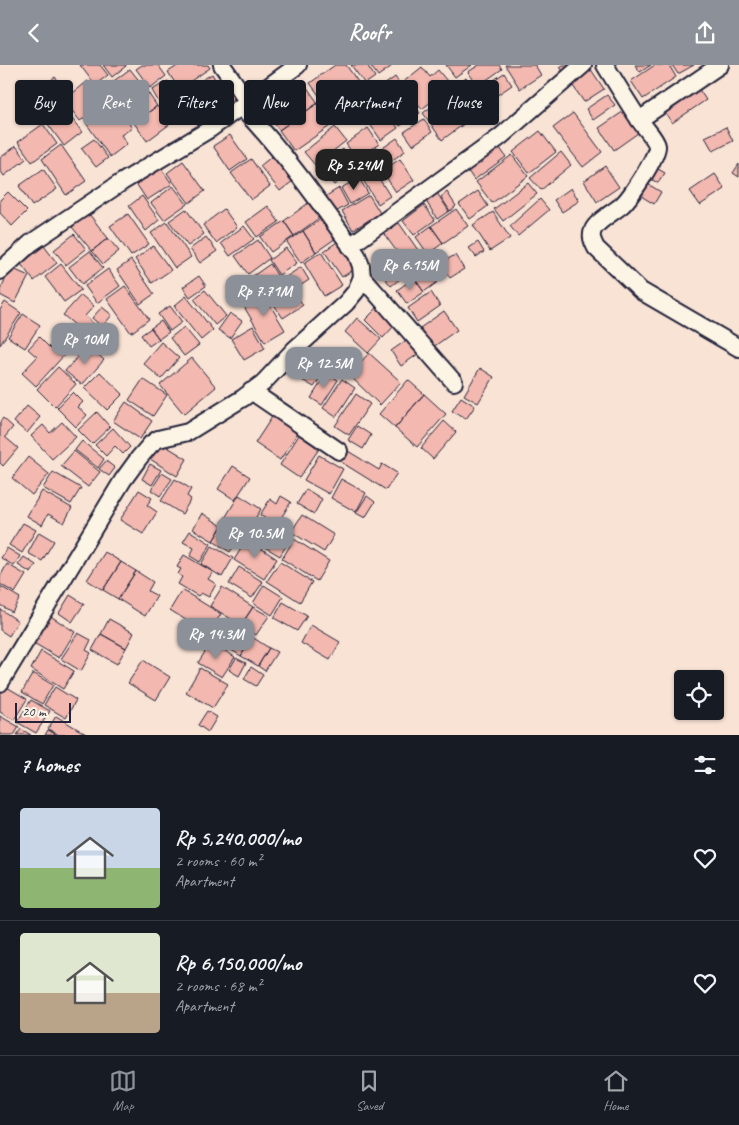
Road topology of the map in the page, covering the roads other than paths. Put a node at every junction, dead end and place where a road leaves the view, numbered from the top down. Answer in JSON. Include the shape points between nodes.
{"nodes":[{"id":1,"x":222,"y":65,"type":"edge"},
{"id":2,"x":298,"y":65,"type":"edge"},
{"id":3,"x":583,"y":65,"type":"edge"},
{"id":4,"x":605,"y":65,"type":"edge"},
{"id":5,"x":720,"y":65,"type":"edge"},
{"id":6,"x":277,"y":80,"type":"edge"},
{"id":7,"x":244,"y":104,"type":"joint"},
{"id":8,"x":639,"y":120,"type":"junction"},
{"id":9,"x":259,"y":125,"type":"edge"},
{"id":10,"x":350,"y":246,"type":"junction"},
{"id":11,"x":0,"y":271,"type":"edge"},
{"id":12,"x":362,"y":277,"type":"junction"},
{"id":13,"x":739,"y":348,"type":"edge"},
{"id":14,"x":454,"y":382,"type":"dead end"},
{"id":15,"x":251,"y":391,"type":"junction"},
{"id":16,"x":339,"y":451,"type":"dead end"},
{"id":17,"x":0,"y":683,"type":"edge"}],
"edges":[{"from":1,"to":7,"type":"street"},
{"from":2,"to":6,"type":"street"},
{"from":3,"to":10,"type":"street","via":[[500,137]]},
{"from":4,"to":8,"type":"street"},
{"from":5,"to":8,"type":"street"},
{"from":7,"to":11,"type":"street","via":[[31,243]]},
{"from":8,"to":13,"type":"street","via":[[656,142],[655,157],[626,201],[596,225],[592,231],[593,242],[641,291]]},
{"from":9,"to":10,"type":"street","via":[[292,165]]},
{"from":10,"to":12,"type":"street","via":[[357,255]]},
{"from":12,"to":14,"type":"street"},
{"from":12,"to":15,"type":"street","via":[[346,303]]},
{"from":15,"to":16,"type":"street"},
{"from":15,"to":17,"type":"street","via":[[188,432],[158,439],[151,444],[122,480]]}]}
